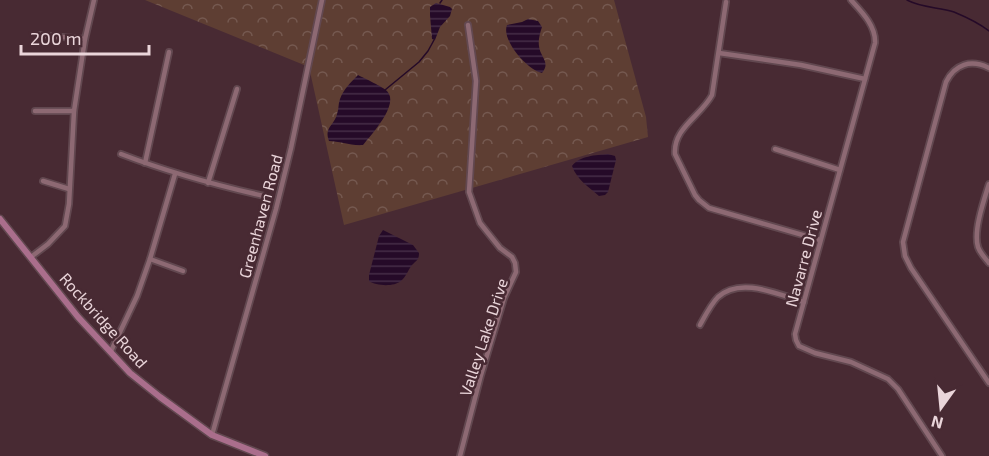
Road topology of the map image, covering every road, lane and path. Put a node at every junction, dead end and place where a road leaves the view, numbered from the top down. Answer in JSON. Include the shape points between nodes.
{"nodes":[{"id":1,"x":94,"y":0,"type":"edge"},
{"id":2,"x":322,"y":0,"type":"edge"},
{"id":3,"x":851,"y":0,"type":"edge"},
{"id":4,"x":726,"y":2,"type":"dead end"},
{"id":5,"x":468,"y":25,"type":"dead end"},
{"id":6,"x":40,"y":35,"type":"dead end"},
{"id":7,"x":85,"y":39,"type":"junction"},
{"id":8,"x":169,"y":52,"type":"dead end"},
{"id":9,"x":719,"y":53,"type":"junction"},
{"id":10,"x":989,"y":68,"type":"edge"},
{"id":11,"x":865,"y":79,"type":"junction"},
{"id":12,"x":237,"y":89,"type":"dead end"},
{"id":13,"x":35,"y":111,"type":"dead end"},
{"id":14,"x":74,"y":111,"type":"junction"},
{"id":15,"x":775,"y":149,"type":"dead end"},
{"id":16,"x":120,"y":154,"type":"dead end"},
{"id":17,"x":145,"y":163,"type":"junction"},
{"id":18,"x":840,"y":170,"type":"junction"},
{"id":19,"x":175,"y":174,"type":"junction"},
{"id":20,"x":43,"y":181,"type":"dead end"},
{"id":21,"x":208,"y":183,"type":"junction"},
{"id":22,"x":989,"y":184,"type":"edge"},
{"id":23,"x":69,"y":189,"type":"junction"},
{"id":24,"x":264,"y":196,"type":"dead end"},
{"id":25,"x":0,"y":219,"type":"edge"},
{"id":26,"x":820,"y":240,"type":"junction"},
{"id":27,"x":31,"y":257,"type":"junction"},
{"id":28,"x":150,"y":259,"type":"junction"},
{"id":29,"x":989,"y":263,"type":"edge"},
{"id":30,"x":183,"y":271,"type":"dead end"},
{"id":31,"x":804,"y":302,"type":"junction"},
{"id":32,"x":700,"y":325,"type":"dead end"},
{"id":33,"x":111,"y":351,"type":"junction"},
{"id":34,"x":989,"y":383,"type":"edge"},
{"id":35,"x":212,"y":435,"type":"junction"},
{"id":36,"x":265,"y":456,"type":"edge"},
{"id":37,"x":460,"y":456,"type":"edge"},
{"id":38,"x":942,"y":456,"type":"edge"}],
"edges":[{"from":1,"to":7,"type":"street"},
{"from":2,"to":35,"type":"street","name":"Greenhaven Road","via":[[276,209]]},
{"from":3,"to":11,"type":"street","name":"Navarre Drive","via":[[876,36]]},
{"from":4,"to":9,"type":"street"},
{"from":5,"to":37,"type":"street","name":"Valley Lake Drive","via":[[476,81],[469,192],[480,223],[512,257],[516,272],[504,298]]},
{"from":6,"to":7,"type":"street"},
{"from":7,"to":14,"type":"street"},
{"from":8,"to":17,"type":"street"},
{"from":9,"to":11,"type":"street"},
{"from":9,"to":26,"type":"street","via":[[712,95],[675,141],[675,154],[695,195],[716,211]]},
{"from":10,"to":34,"type":"street","via":[[969,63],[949,76],[903,242],[910,268]]},
{"from":11,"to":18,"type":"street","name":"Navarre Drive"},
{"from":12,"to":21,"type":"street"},
{"from":13,"to":14,"type":"street"},
{"from":14,"to":23,"type":"street"},
{"from":15,"to":18,"type":"street"},
{"from":16,"to":17,"type":"street"},
{"from":17,"to":19,"type":"street"},
{"from":18,"to":26,"type":"street","name":"Navarre Drive"},
{"from":19,"to":21,"type":"street"},
{"from":19,"to":28,"type":"street"},
{"from":20,"to":23,"type":"street"},
{"from":21,"to":24,"type":"street"},
{"from":22,"to":29,"type":"street","via":[[977,244]]},
{"from":23,"to":27,"type":"street","via":[[65,226]]},
{"from":25,"to":27,"type":"main road","name":"Rockbridge Road"},
{"from":26,"to":31,"type":"street","name":"Navarre Drive"},
{"from":27,"to":33,"type":"main road","name":"Rockbridge Road","via":[[78,317]]},
{"from":28,"to":30,"type":"street"},
{"from":28,"to":33,"type":"street"},
{"from":31,"to":32,"type":"street","via":[[739,287],[716,298]]},
{"from":31,"to":38,"type":"street","name":"Navarre Drive","via":[[795,334],[799,346],[851,362],[888,379]]},
{"from":33,"to":35,"type":"main road","name":"Rockbridge Road","via":[[130,373]]},
{"from":35,"to":36,"type":"main road","name":"Rockbridge Road"}]}
